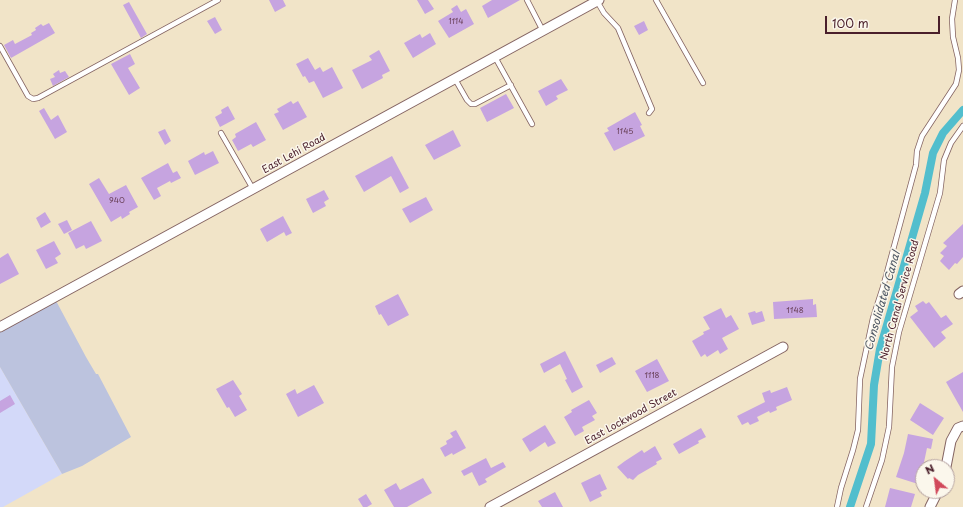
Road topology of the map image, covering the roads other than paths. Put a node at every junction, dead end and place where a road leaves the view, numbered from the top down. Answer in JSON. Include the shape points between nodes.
{"nodes":[{"id":1,"x":218,"y":0,"type":"edge"},
{"id":2,"x":527,"y":0,"type":"edge"},
{"id":3,"x":598,"y":0,"type":"edge"},
{"id":4,"x":656,"y":0,"type":"edge"},
{"id":5,"x":955,"y":0,"type":"edge"},
{"id":6,"x":542,"y":31,"type":"junction"},
{"id":7,"x":0,"y":46,"type":"edge"},
{"id":8,"x":496,"y":57,"type":"junction"},
{"id":9,"x":455,"y":79,"type":"junction"},
{"id":10,"x":702,"y":83,"type":"dead end"},
{"id":11,"x":511,"y":85,"type":"junction"},
{"id":12,"x":649,"y":112,"type":"dead end"},
{"id":13,"x":532,"y":124,"type":"dead end"},
{"id":14,"x":963,"y":126,"type":"edge"},
{"id":15,"x":221,"y":133,"type":"dead end"},
{"id":16,"x":253,"y":189,"type":"junction"},
{"id":17,"x":0,"y":327,"type":"edge"},
{"id":18,"x":783,"y":347,"type":"dead end"},
{"id":19,"x":961,"y":427,"type":"edge"},
{"id":20,"x":948,"y":459,"type":"edge"},
{"id":21,"x":490,"y":507,"type":"edge"},
{"id":22,"x":837,"y":507,"type":"edge"},
{"id":23,"x":866,"y":507,"type":"edge"}],
"edges":[{"from":1,"to":7,"type":"lane","via":[[38,98],[28,96]]},
{"from":2,"to":6,"type":"lane"},
{"from":3,"to":6,"type":"street","name":"East Lehi Road"},
{"from":3,"to":12,"type":"lane","via":[[604,13],[618,28],[652,109]]},
{"from":4,"to":10,"type":"lane"},
{"from":5,"to":22,"type":"lane","via":[[952,37],[958,58],[956,84],[922,136],[917,151],[916,165],[873,318],[860,379],[858,430]]},
{"from":6,"to":8,"type":"street","name":"East Lehi Road"},
{"from":8,"to":9,"type":"street","name":"East Lehi Road"},
{"from":8,"to":11,"type":"lane"},
{"from":9,"to":11,"type":"lane","via":[[472,104]]},
{"from":9,"to":16,"type":"street","name":"East Lehi Road"},
{"from":11,"to":13,"type":"lane"},
{"from":14,"to":23,"type":"lane","name":"North Canal Service Road","via":[[951,143],[944,160],[940,193],[899,332],[892,367],[889,427],[882,460]]},
{"from":15,"to":16,"type":"lane"},
{"from":16,"to":17,"type":"street","name":"East Lehi Road"},
{"from":18,"to":21,"type":"street","name":"East Lockwood Street"},
{"from":19,"to":20,"type":"street","via":[[951,441]]}]}
